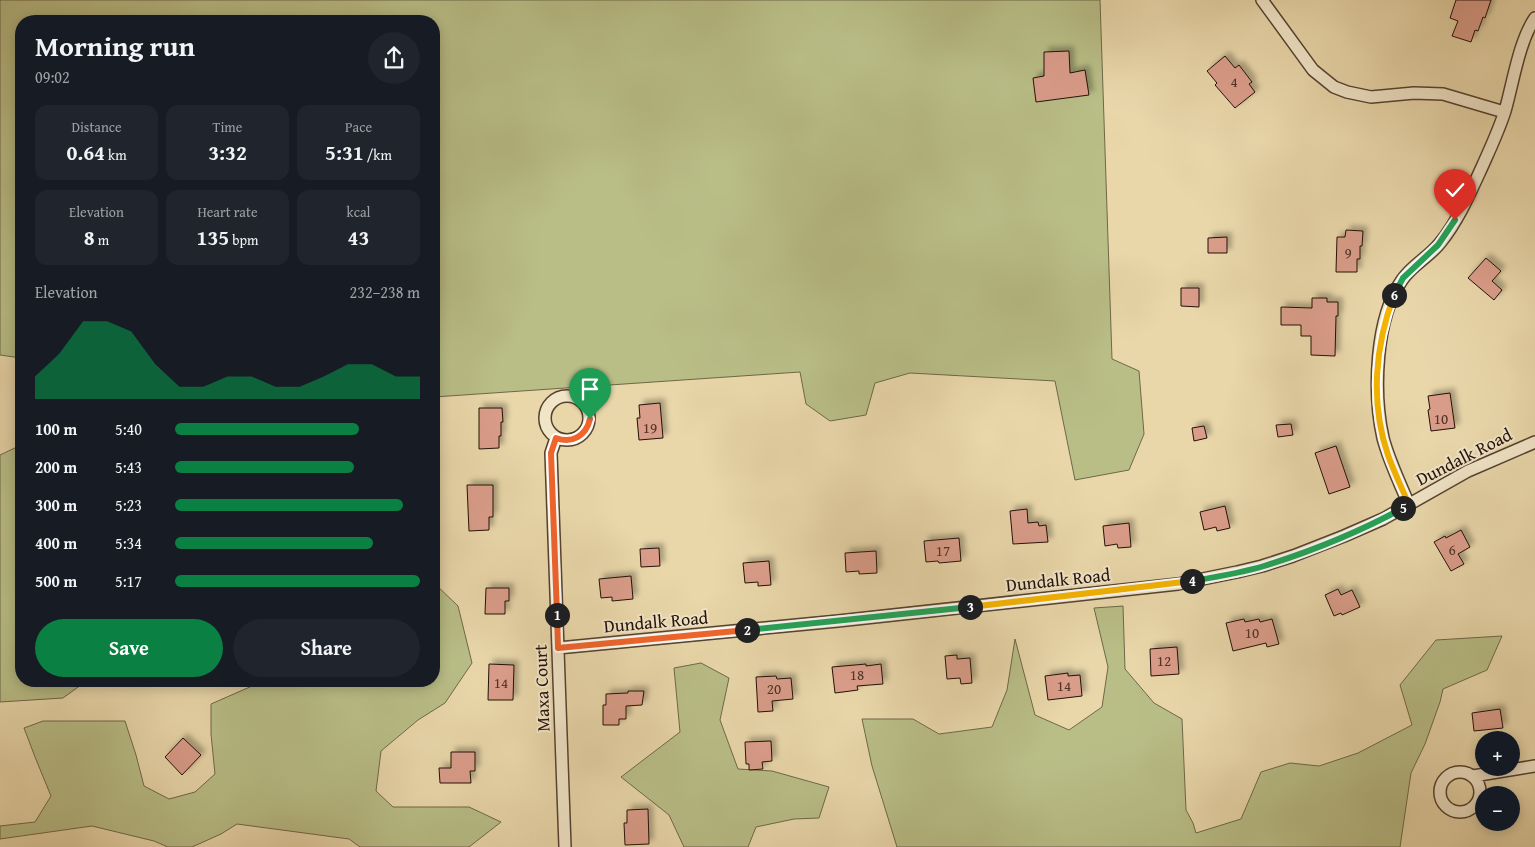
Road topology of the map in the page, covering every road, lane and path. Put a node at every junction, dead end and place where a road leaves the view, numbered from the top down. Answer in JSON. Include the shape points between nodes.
{"nodes":[{"id":1,"x":1262,"y":0,"type":"edge"},
{"id":2,"x":1535,"y":18,"type":"edge"},
{"id":3,"x":1504,"y":112,"type":"junction"},
{"id":4,"x":556,"y":438,"type":"dead end"},
{"id":5,"x":1535,"y":442,"type":"edge"},
{"id":6,"x":1409,"y":505,"type":"junction"},
{"id":7,"x":558,"y":648,"type":"junction"},
{"id":8,"x":1535,"y":766,"type":"edge"},
{"id":9,"x":1473,"y":776,"type":"dead end"},
{"id":10,"x":565,"y":847,"type":"edge"}],
"edges":[{"from":1,"to":3,"type":"street","via":[[1313,70],[1334,87],[1371,97],[1443,94]]},
{"from":2,"to":3,"type":"street","via":[[1525,34]]},
{"from":3,"to":6,"type":"street","via":[[1482,167],[1451,227],[1438,245],[1403,278],[1384,324],[1378,363],[1378,404],[1388,456]]},
{"from":4,"to":7,"type":"street","name":"Maxa Court","via":[[551,453]]},
{"from":5,"to":6,"type":"street","name":"Dundalk Road","via":[[1468,471]]},
{"from":6,"to":7,"type":"street","name":"Dundalk Road","via":[[1293,556],[1178,584]]},
{"from":7,"to":10,"type":"street","name":"Maxa Court"},
{"from":8,"to":9,"type":"street"}]}
